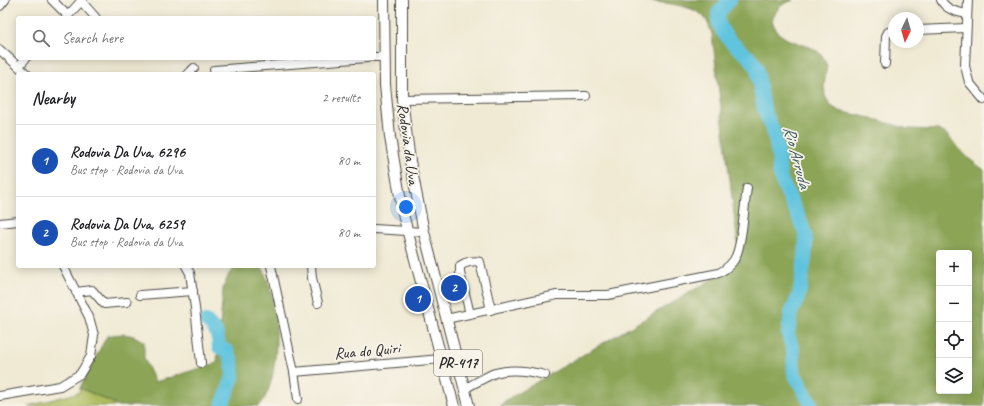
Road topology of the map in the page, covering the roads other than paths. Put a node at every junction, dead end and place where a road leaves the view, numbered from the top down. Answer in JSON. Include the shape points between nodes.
{"nodes":[{"id":1,"x":5,"y":0,"type":"edge"},
{"id":2,"x":52,"y":0,"type":"edge"},
{"id":3,"x":82,"y":0,"type":"edge"},
{"id":4,"x":384,"y":0,"type":"edge"},
{"id":5,"x":402,"y":0,"type":"edge"},
{"id":6,"x":941,"y":0,"type":"edge"},
{"id":7,"x":968,"y":0,"type":"edge"},
{"id":8,"x":0,"y":6,"type":"edge"},
{"id":9,"x":967,"y":14,"type":"junction"},
{"id":10,"x":66,"y":16,"type":"edge"},
{"id":11,"x":68,"y":16,"type":"edge"},
{"id":12,"x":94,"y":16,"type":"edge"},
{"id":13,"x":966,"y":28,"type":"junction"},
{"id":14,"x":924,"y":30,"type":"edge"},
{"id":15,"x":888,"y":32,"type":"edge"},
{"id":16,"x":0,"y":50,"type":"edge"},
{"id":17,"x":379,"y":57,"type":"edge"},
{"id":18,"x":24,"y":60,"type":"edge"},
{"id":19,"x":342,"y":60,"type":"edge"},
{"id":20,"x":885,"y":64,"type":"dead end"},
{"id":21,"x":19,"y":66,"type":"junction"},
{"id":22,"x":214,"y":70,"type":"dead end"},
{"id":23,"x":25,"y":72,"type":"edge"},
{"id":24,"x":586,"y":96,"type":"dead end"},
{"id":25,"x":402,"y":99,"type":"junction"},
{"id":26,"x":984,"y":100,"type":"edge"},
{"id":27,"x":747,"y":188,"type":"dead end"},
{"id":28,"x":16,"y":221,"type":"edge"},
{"id":29,"x":0,"y":222,"type":"edge"},
{"id":30,"x":376,"y":229,"type":"edge"},
{"id":31,"x":408,"y":231,"type":"junction"},
{"id":32,"x":424,"y":232,"type":"junction"},
{"id":33,"x":64,"y":268,"type":"edge"},
{"id":34,"x":187,"y":268,"type":"edge"},
{"id":35,"x":271,"y":268,"type":"edge"},
{"id":36,"x":311,"y":268,"type":"edge"},
{"id":37,"x":193,"y":291,"type":"junction"},
{"id":38,"x":76,"y":292,"type":"junction"},
{"id":39,"x":140,"y":296,"type":"dead end"},
{"id":40,"x":127,"y":302,"type":"dead end"},
{"id":41,"x":318,"y":303,"type":"dead end"},
{"id":42,"x":491,"y":310,"type":"junction"},
{"id":43,"x":470,"y":314,"type":"junction"},
{"id":44,"x":446,"y":319,"type":"junction"},
{"id":45,"x":441,"y":359,"type":"junction"},
{"id":46,"x":201,"y":362,"type":"dead end"},
{"id":47,"x":294,"y":372,"type":"junction"},
{"id":48,"x":545,"y":375,"type":"dead end"},
{"id":49,"x":464,"y":389,"type":"junction"},
{"id":50,"x":0,"y":396,"type":"edge"},
{"id":51,"x":298,"y":399,"type":"dead end"},
{"id":52,"x":454,"y":406,"type":"edge"},
{"id":53,"x":469,"y":406,"type":"edge"}],
"edges":[{"from":1,"to":8,"type":"street"},
{"from":2,"to":10,"type":"street"},
{"from":3,"to":11,"type":"street"},
{"from":3,"to":12,"type":"street"},
{"from":4,"to":17,"type":"main road","name":"Rodovia da Uva","number":"PR-417"},
{"from":5,"to":25,"type":"main road","name":"Rodovia da Uva","number":"PR-417"},
{"from":6,"to":9,"type":"street","via":[[944,6],[953,11]]},
{"from":7,"to":9,"type":"street"},
{"from":9,"to":13,"type":"street"},
{"from":13,"to":14,"type":"street"},
{"from":13,"to":26,"type":"street","via":[[965,66],[969,82]]},
{"from":15,"to":20,"type":"street"},
{"from":16,"to":21,"type":"street"},
{"from":17,"to":31,"type":"main road","name":"Rodovia da Uva","number":"PR-417","via":[[390,137]]},
{"from":18,"to":21,"type":"street"},
{"from":19,"to":22,"type":"street"},
{"from":21,"to":23,"type":"street"},
{"from":24,"to":25,"type":"street"},
{"from":25,"to":32,"type":"main road","name":"Rodovia da Uva","number":"PR-417","via":[[410,161]]},
{"from":27,"to":42,"type":"street","via":[[736,257],[728,268],[719,273],[608,295],[557,295]]},
{"from":28,"to":29,"type":"street"},
{"from":30,"to":31,"type":"street"},
{"from":31,"to":32,"type":"street"},
{"from":31,"to":45,"type":"main road","name":"Rodovia da Uva","number":"PR-417"},
{"from":32,"to":44,"type":"main road","name":"Rodovia da Uva","number":"PR-417"},
{"from":33,"to":38,"type":"street"},
{"from":34,"to":37,"type":"street"},
{"from":35,"to":47,"type":"street"},
{"from":36,"to":41,"type":"street"},
{"from":37,"to":39,"type":"street"},
{"from":37,"to":46,"type":"street"},
{"from":38,"to":40,"type":"street","via":[[92,290],[104,304]]},
{"from":38,"to":50,"type":"street","via":[[89,317],[94,335],[91,356],[80,374],[60,386]]},
{"from":42,"to":43,"type":"street"},
{"from":42,"to":43,"type":"street","via":[[480,262],[477,261],[460,266]]},
{"from":43,"to":44,"type":"street"},
{"from":44,"to":49,"type":"main road","name":"Rodovia da Uva","number":"PR-417"},
{"from":45,"to":47,"type":"street","name":"Rua do Quiri"},
{"from":45,"to":52,"type":"main road","name":"Rodovia da Uva","number":"PR-417"},
{"from":47,"to":51,"type":"street"},
{"from":48,"to":49,"type":"street","via":[[506,370]]},
{"from":49,"to":53,"type":"main road","name":"Rodovia da Uva","number":"PR-417"}]}
